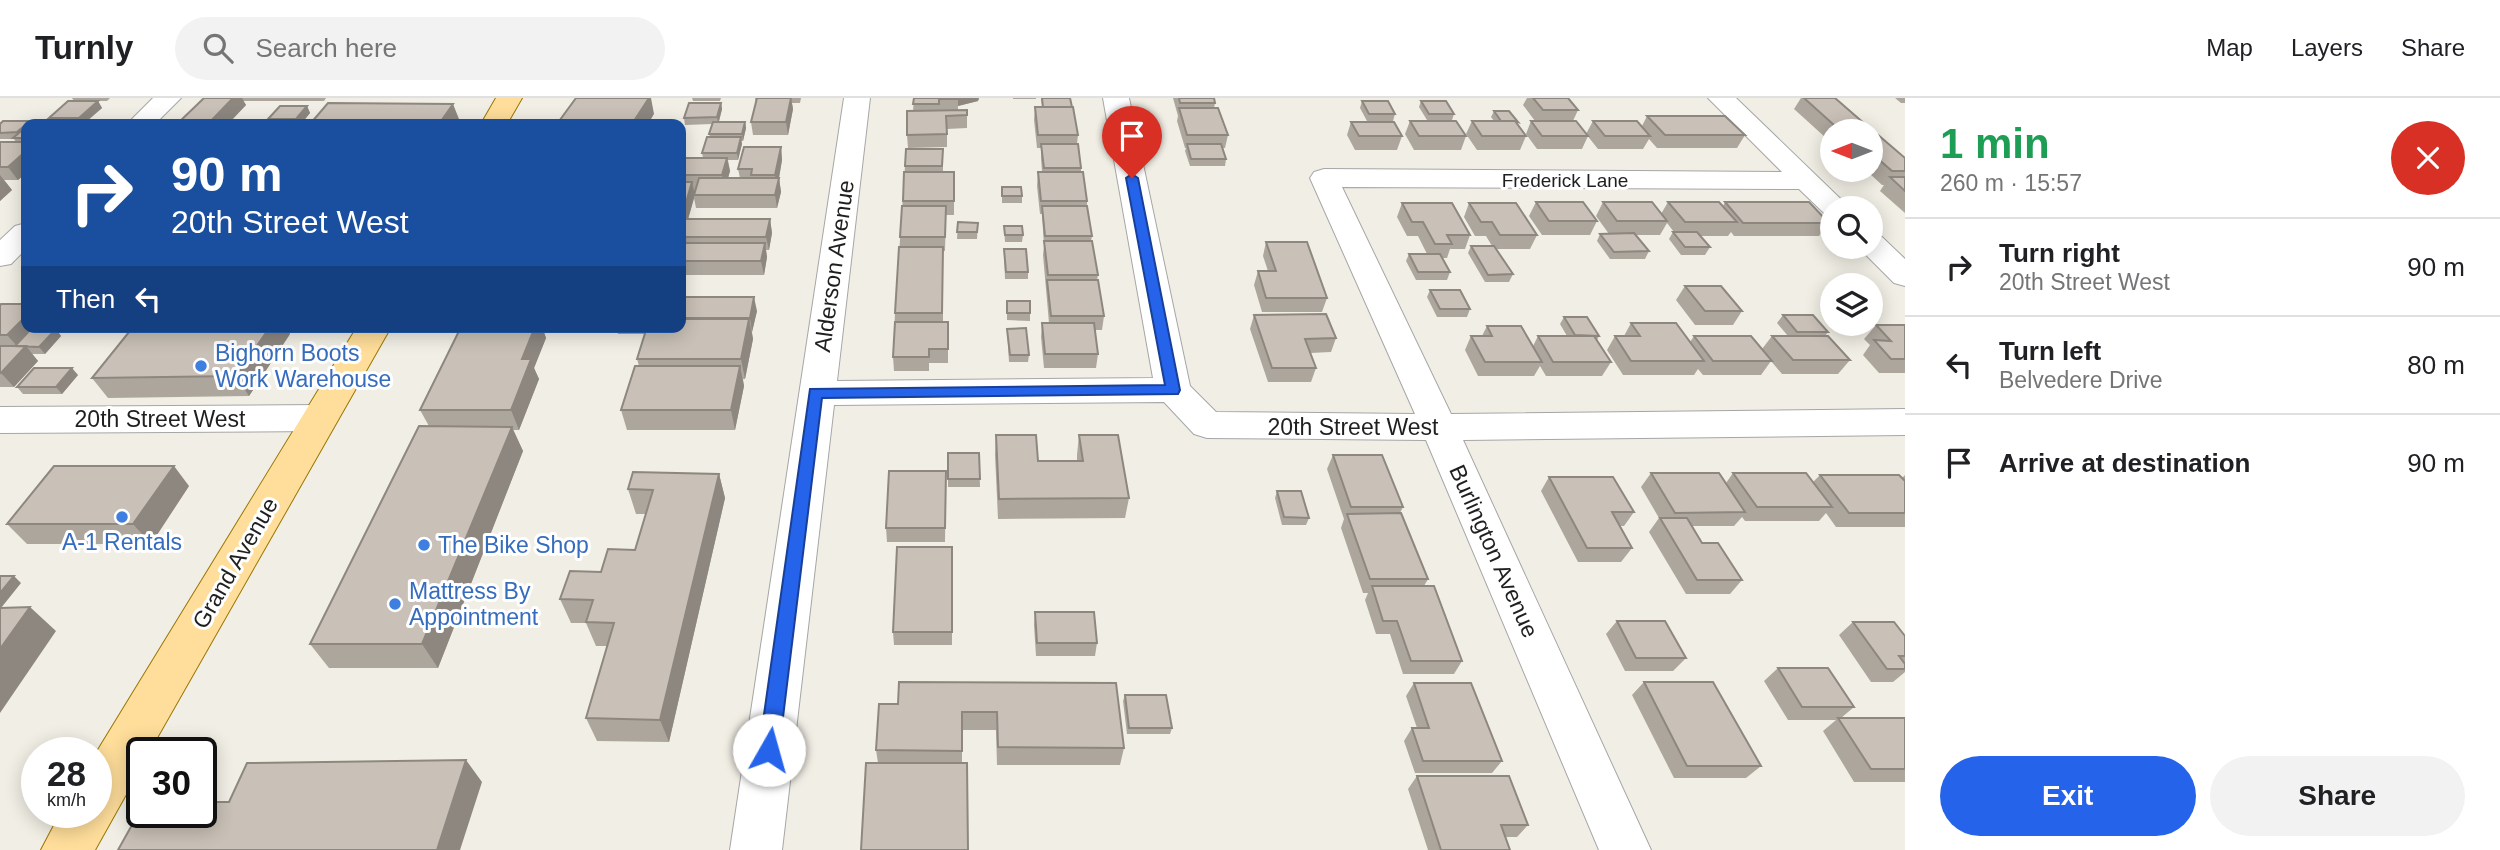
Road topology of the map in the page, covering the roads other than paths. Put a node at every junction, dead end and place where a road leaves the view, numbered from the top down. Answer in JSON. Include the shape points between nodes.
{"nodes":[{"id":1,"x":168,"y":98,"type":"edge"},
{"id":2,"x":509,"y":98,"type":"edge"},
{"id":3,"x":857,"y":98,"type":"edge"},
{"id":4,"x":1116,"y":98,"type":"edge"},
{"id":5,"x":1721,"y":98,"type":"edge"},
{"id":6,"x":145,"y":119,"type":"edge"},
{"id":7,"x":497,"y":119,"type":"edge"},
{"id":8,"x":1324,"y":178,"type":"joint"},
{"id":9,"x":1807,"y":181,"type":"junction"},
{"id":10,"x":1823,"y":196,"type":"edge"},
{"id":11,"x":21,"y":237,"type":"edge"},
{"id":12,"x":1883,"y":255,"type":"edge"},
{"id":13,"x":0,"y":257,"type":"edge"},
{"id":14,"x":1905,"y":276,"type":"edge"},
{"id":15,"x":370,"y":333,"type":"edge"},
{"id":16,"x":1173,"y":390,"type":"junction"},
{"id":17,"x":816,"y":393,"type":"junction"},
{"id":18,"x":320,"y":418,"type":"junction"},
{"id":19,"x":0,"y":420,"type":"edge"},
{"id":20,"x":1905,"y":422,"type":"edge"},
{"id":21,"x":1439,"y":428,"type":"junction"},
{"id":22,"x":112,"y":772,"type":"edge"},
{"id":23,"x":79,"y":828,"type":"edge"},
{"id":24,"x":66,"y":850,"type":"edge"},
{"id":25,"x":756,"y":850,"type":"edge"},
{"id":26,"x":1625,"y":850,"type":"edge"}],
"edges":[{"from":1,"to":6,"type":"street"},
{"from":2,"to":7,"type":"main road"},
{"from":3,"to":17,"type":"street","name":"Alderson Avenue"},
{"from":4,"to":16,"type":"street"},
{"from":5,"to":9,"type":"street"},
{"from":8,"to":9,"type":"street","name":"Frederick Lane"},
{"from":8,"to":21,"type":"street","name":"Burlington Avenue"},
{"from":9,"to":10,"type":"street"},
{"from":11,"to":13,"type":"street"},
{"from":12,"to":14,"type":"street"},
{"from":15,"to":18,"type":"main road","name":"Grand Avenue"},
{"from":16,"to":17,"type":"street"},
{"from":16,"to":21,"type":"street","name":"20th Street West","via":[[1207,425]]},
{"from":17,"to":25,"type":"street","name":"Alderson Avenue"},
{"from":18,"to":19,"type":"street","name":"20th Street West"},
{"from":18,"to":22,"type":"main road","name":"Grand Avenue"},
{"from":20,"to":21,"type":"street","name":"20th Street West"},
{"from":21,"to":26,"type":"street","name":"Burlington Avenue"},
{"from":23,"to":24,"type":"main road"}]}
